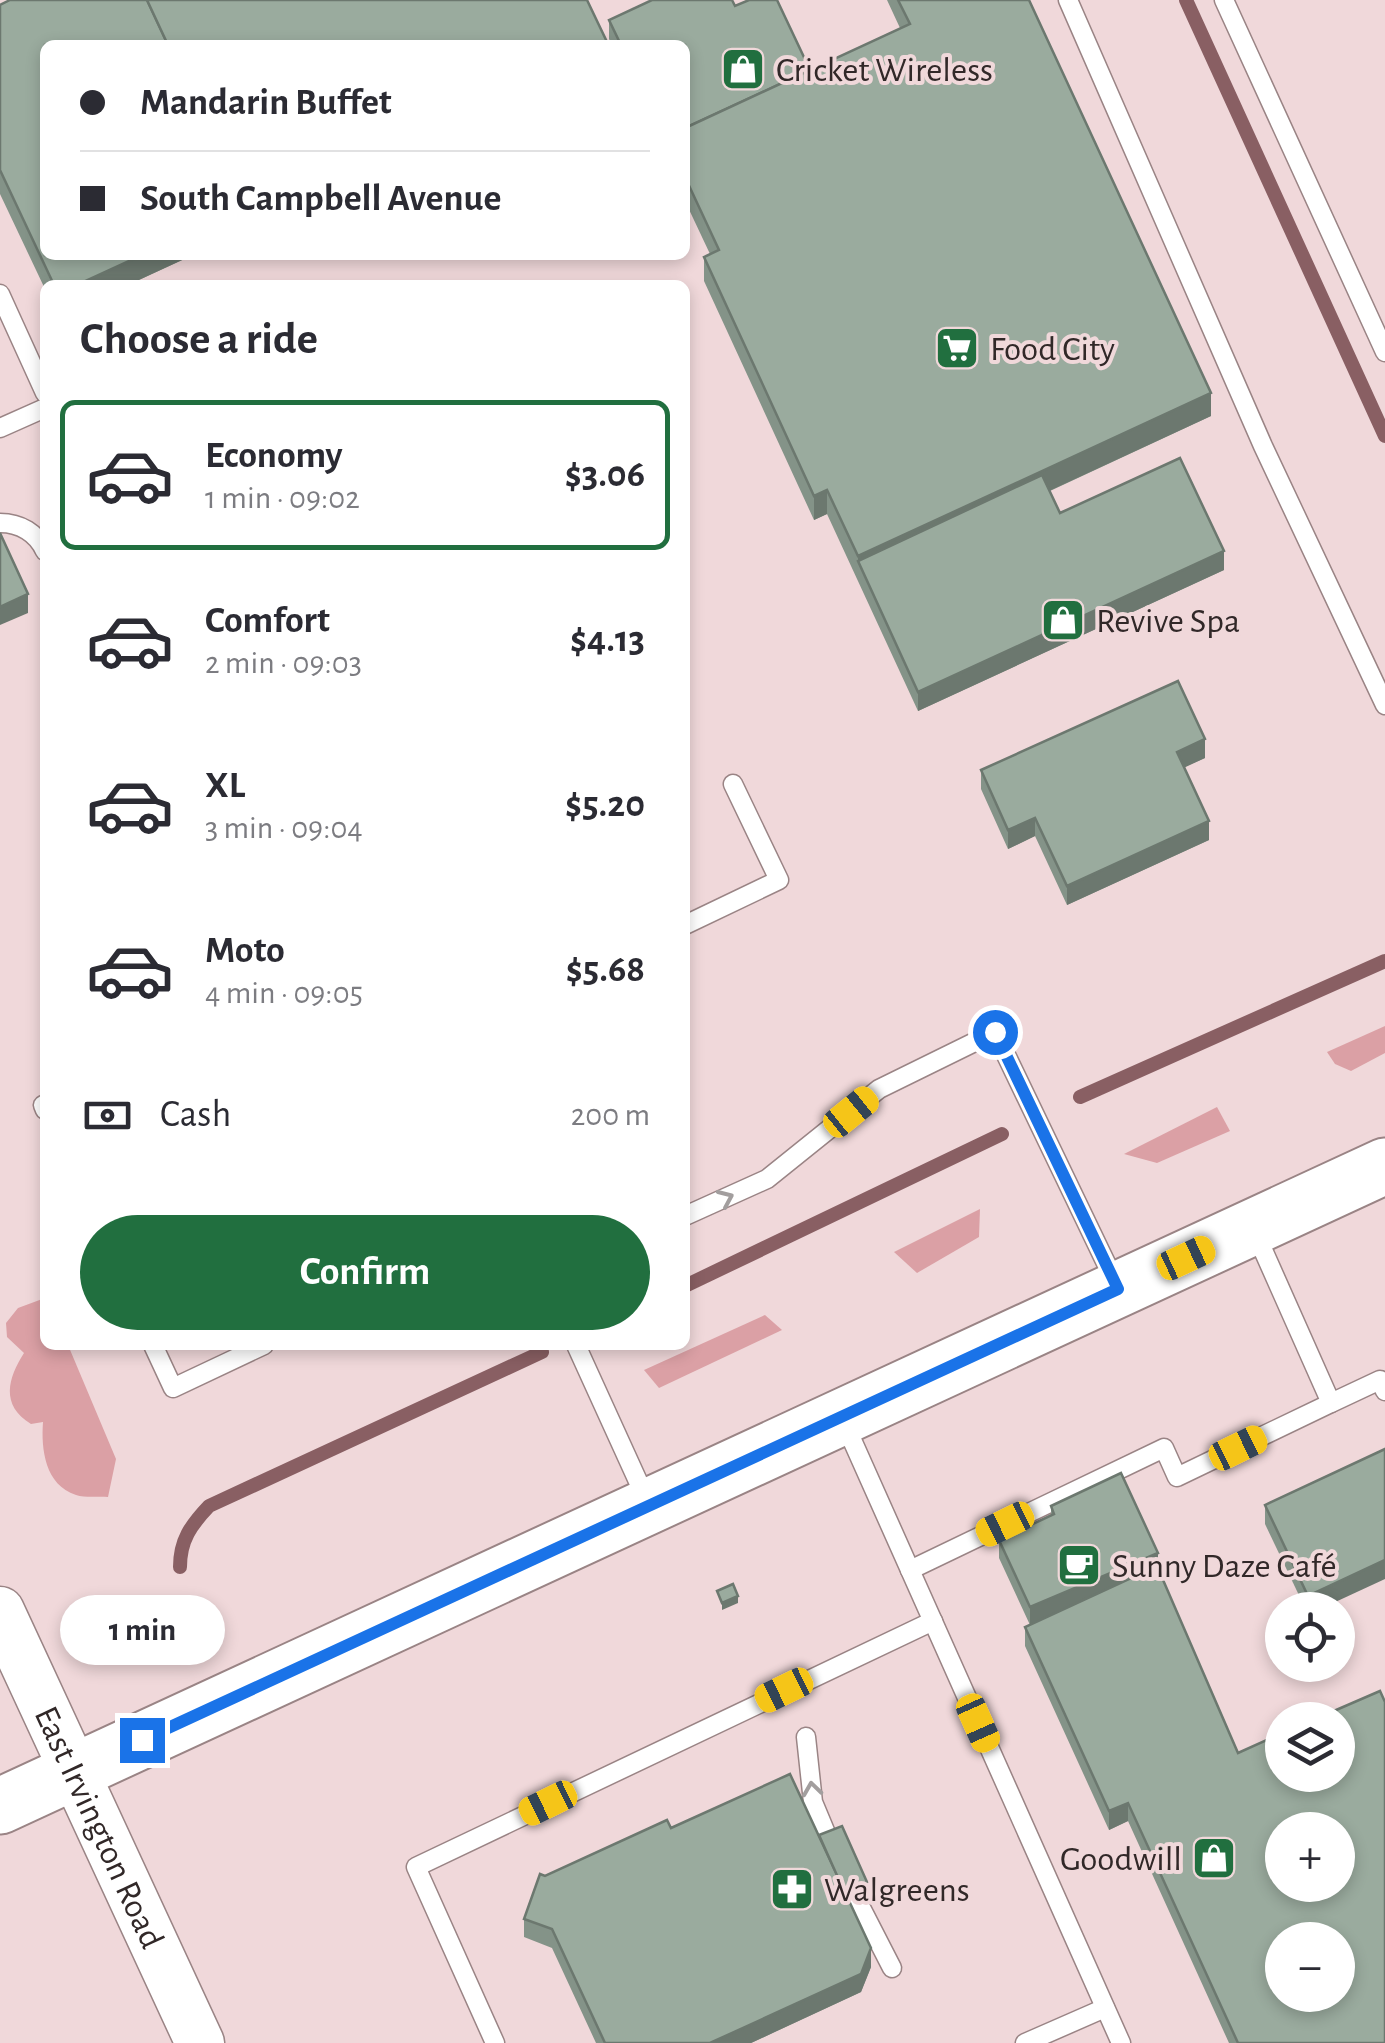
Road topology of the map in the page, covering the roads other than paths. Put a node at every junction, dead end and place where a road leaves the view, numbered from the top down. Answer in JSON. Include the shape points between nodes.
{"nodes":[{"id":1,"x":1068,"y":0,"type":"edge"},
{"id":2,"x":1224,"y":0,"type":"edge"},
{"id":3,"x":0,"y":294,"type":"edge"},
{"id":4,"x":1385,"y":352,"type":"edge"},
{"id":5,"x":40,"y":382,"type":"edge"},
{"id":6,"x":40,"y":410,"type":"edge"},
{"id":7,"x":0,"y":428,"type":"edge"},
{"id":8,"x":0,"y":523,"type":"edge"},
{"id":9,"x":40,"y":541,"type":"edge"},
{"id":10,"x":1385,"y":705,"type":"edge"},
{"id":11,"x":733,"y":784,"type":"dead end"},
{"id":12,"x":690,"y":923,"type":"edge"},
{"id":13,"x":1385,"y":1166,"type":"edge"},
{"id":14,"x":690,"y":1214,"type":"edge"},
{"id":15,"x":1253,"y":1226,"type":"junction"},
{"id":16,"x":1118,"y":1289,"type":"junction"},
{"id":17,"x":156,"y":1350,"type":"edge"},
{"id":18,"x":253,"y":1350,"type":"edge"},
{"id":19,"x":578,"y":1350,"type":"edge"},
{"id":20,"x":1385,"y":1391,"type":"edge"},
{"id":21,"x":1331,"y":1403,"type":"junction"},
{"id":22,"x":842,"y":1417,"type":"junction"},
{"id":23,"x":649,"y":1506,"type":"junction"},
{"id":24,"x":910,"y":1570,"type":"junction"},
{"id":25,"x":0,"y":1611,"type":"edge"},
{"id":26,"x":933,"y":1621,"type":"junction"},
{"id":27,"x":806,"y":1737,"type":"dead end"},
{"id":28,"x":74,"y":1772,"type":"junction"},
{"id":29,"x":0,"y":1806,"type":"edge"},
{"id":30,"x":828,"y":1838,"type":"edge"},
{"id":31,"x":854,"y":1894,"type":"edge"},
{"id":32,"x":892,"y":1968,"type":"dead end"},
{"id":33,"x":1106,"y":2008,"type":"junction"},
{"id":34,"x":200,"y":2043,"type":"edge"},
{"id":35,"x":496,"y":2043,"type":"edge"},
{"id":36,"x":1024,"y":2043,"type":"edge"},
{"id":37,"x":1121,"y":2043,"type":"edge"}],
"edges":[{"from":1,"to":10,"type":"lane","via":[[1263,446]]},
{"from":2,"to":4,"type":"lane"},
{"from":3,"to":5,"type":"lane"},
{"from":6,"to":7,"type":"lane"},
{"from":8,"to":9,"type":"lane","via":[[16,523]]},
{"from":11,"to":12,"type":"lane","via":[[779,880]]},
{"from":13,"to":15,"type":"main road"},
{"from":14,"to":16,"type":"lane","one_way":true,"via":[[767,1179],[879,1089],[995,1032]]},
{"from":15,"to":16,"type":"main road"},
{"from":15,"to":21,"type":"lane"},
{"from":16,"to":22,"type":"main road"},
{"from":17,"to":18,"type":"lane","via":[[173,1388]]},
{"from":19,"to":23,"type":"lane"},
{"from":20,"to":21,"type":"lane","via":[[1380,1380]]},
{"from":21,"to":24,"type":"lane","via":[[1176,1478],[1164,1448]]},
{"from":22,"to":23,"type":"main road"},
{"from":22,"to":24,"type":"lane"},
{"from":23,"to":28,"type":"main road"},
{"from":24,"to":26,"type":"lane"},
{"from":25,"to":28,"type":"main road","name":"East Irvington Road"},
{"from":26,"to":33,"type":"lane"},
{"from":26,"to":35,"type":"lane","via":[[416,1867]]},
{"from":30,"to":27,"type":"lane","one_way":true,"via":[[812,1802]]},
{"from":28,"to":29,"type":"main road"},
{"from":28,"to":34,"type":"main road","name":"East Irvington Road"},
{"from":31,"to":32,"type":"lane"},
{"from":33,"to":36,"type":"lane"},
{"from":33,"to":37,"type":"lane"}]}
